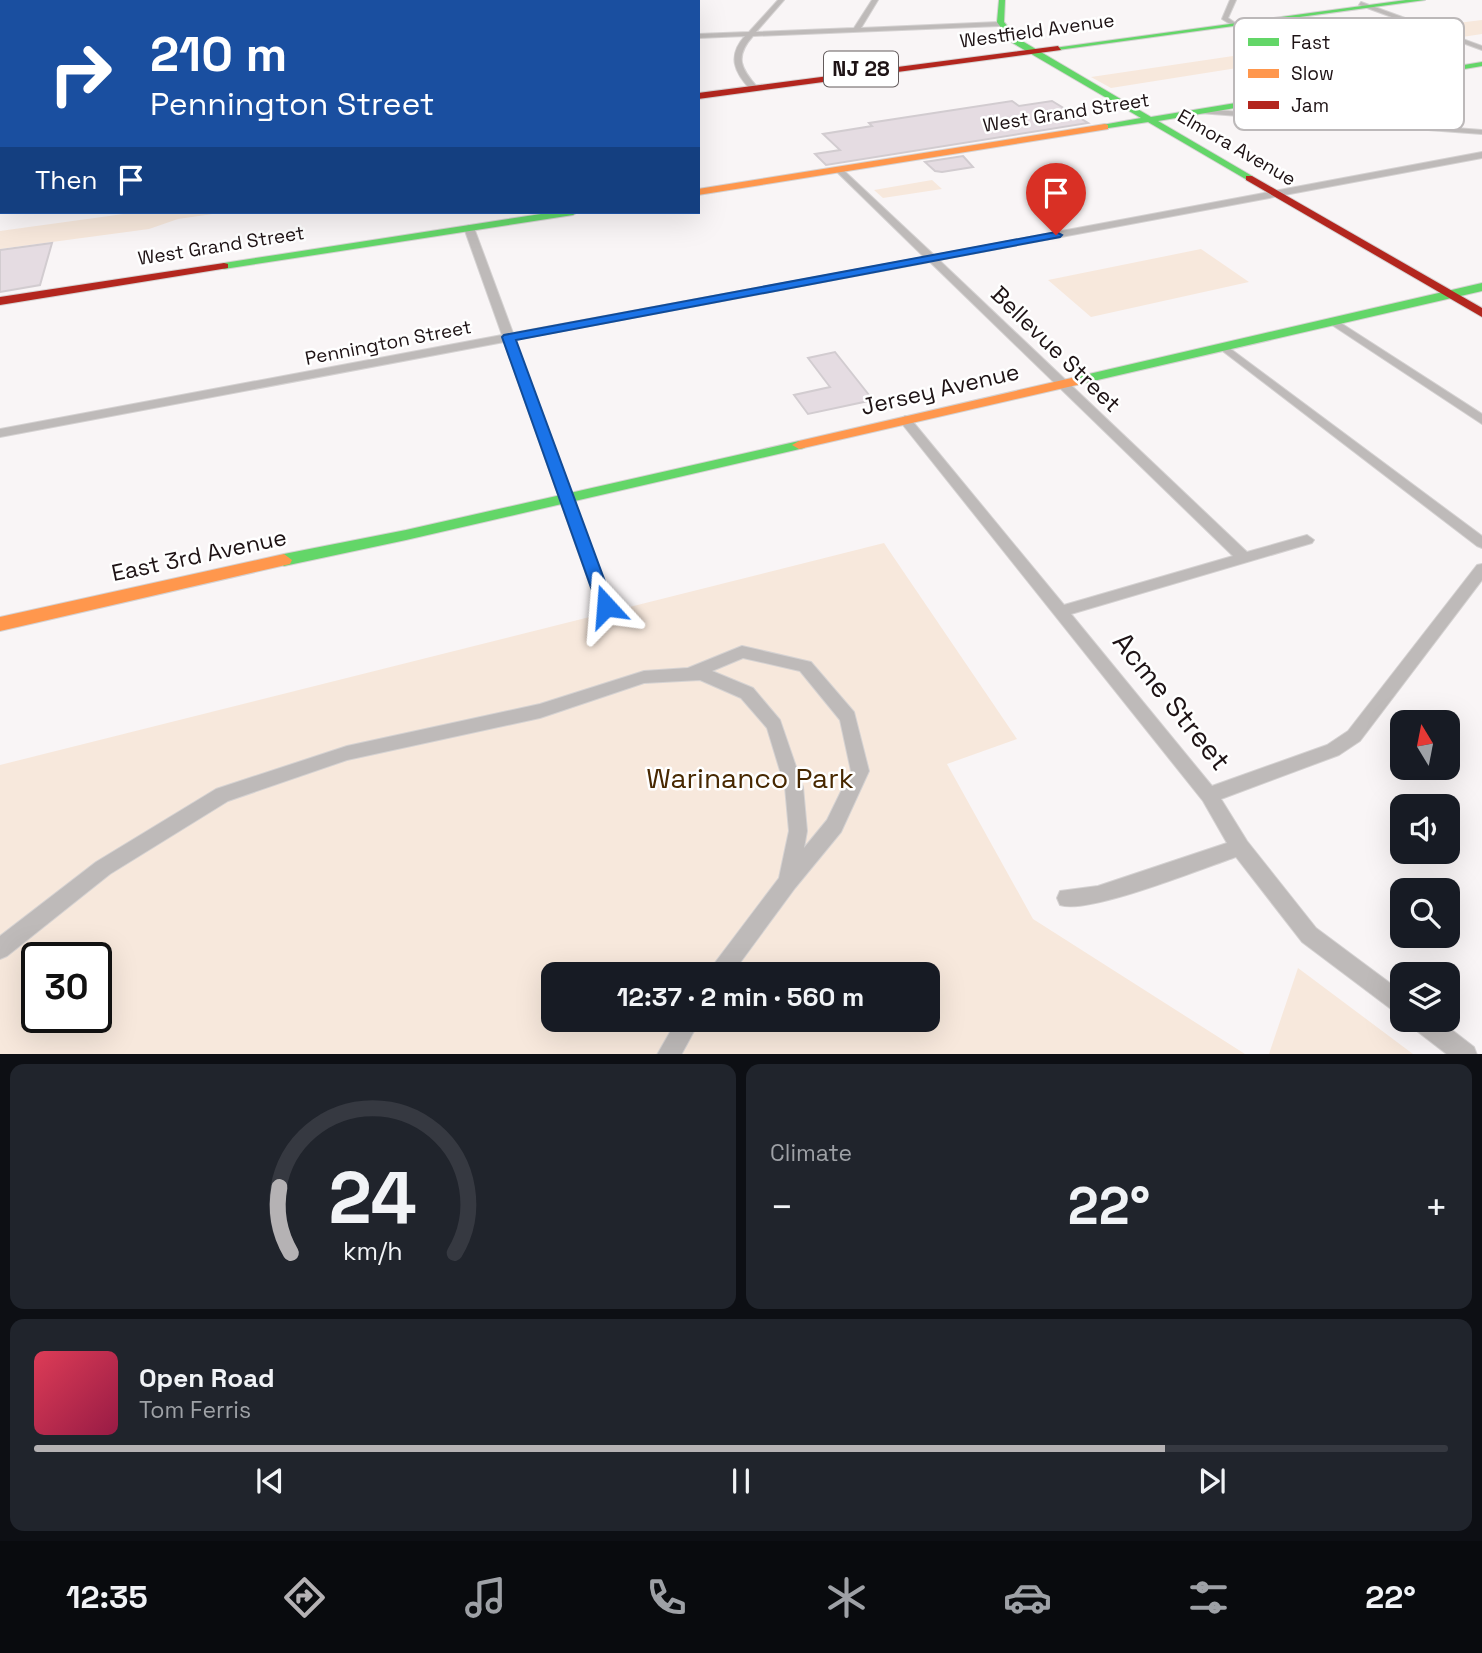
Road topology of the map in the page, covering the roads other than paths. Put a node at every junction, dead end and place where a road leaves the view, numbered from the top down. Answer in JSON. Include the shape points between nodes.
{"nodes":[{"id":1,"x":781,"y":0,"type":"edge"},
{"id":2,"x":875,"y":0,"type":"edge"},
{"id":3,"x":1002,"y":0,"type":"edge"},
{"id":4,"x":1233,"y":0,"type":"edge"},
{"id":5,"x":1389,"y":0,"type":"edge"},
{"id":6,"x":1422,"y":0,"type":"edge"},
{"id":7,"x":1365,"y":5,"type":"junction"},
{"id":8,"x":1268,"y":18,"type":"edge"},
{"id":9,"x":1400,"y":18,"type":"edge"},
{"id":10,"x":1231,"y":23,"type":"junction"},
{"id":11,"x":1234,"y":23,"type":"edge"},
{"id":12,"x":999,"y":24,"type":"junction"},
{"id":13,"x":857,"y":29,"type":"junction"},
{"id":14,"x":751,"y":34,"type":"junction"},
{"id":15,"x":700,"y":36,"type":"edge"},
{"id":16,"x":1464,"y":41,"type":"edge"},
{"id":17,"x":1482,"y":48,"type":"edge"},
{"id":18,"x":1027,"y":50,"type":"junction"},
{"id":19,"x":1482,"y":64,"type":"edge"},
{"id":20,"x":1464,"y":67,"type":"edge"},
{"id":21,"x":752,"y":86,"type":"junction"},
{"id":22,"x":700,"y":93,"type":"edge"},
{"id":23,"x":1122,"y":105,"type":"junction"},
{"id":24,"x":1234,"y":106,"type":"edge"},
{"id":25,"x":1202,"y":111,"type":"junction"},
{"id":26,"x":1234,"y":113,"type":"edge"},
{"id":27,"x":1149,"y":120,"type":"junction"},
{"id":28,"x":1455,"y":130,"type":"edge"},
{"id":29,"x":1482,"y":132,"type":"edge"},
{"id":30,"x":1482,"y":155,"type":"edge"},
{"id":31,"x":840,"y":170,"type":"junction"},
{"id":32,"x":700,"y":192,"type":"edge"},
{"id":33,"x":1276,"y":194,"type":"junction"},
{"id":34,"x":560,"y":214,"type":"edge"},
{"id":35,"x":469,"y":228,"type":"junction"},
{"id":36,"x":932,"y":258,"type":"junction"},
{"id":37,"x":1482,"y":287,"type":"edge"},
{"id":38,"x":1450,"y":294,"type":"junction"},
{"id":39,"x":0,"y":301,"type":"edge"},
{"id":40,"x":1482,"y":313,"type":"edge"},
{"id":41,"x":1332,"y":321,"type":"junction"},
{"id":42,"x":508,"y":337,"type":"junction"},
{"id":43,"x":1224,"y":346,"type":"junction"},
{"id":44,"x":1062,"y":384,"type":"junction"},
{"id":45,"x":1482,"y":419,"type":"edge"},
{"id":46,"x":905,"y":421,"type":"junction"},
{"id":47,"x":0,"y":433,"type":"edge"},
{"id":48,"x":568,"y":498,"type":"junction"},
{"id":49,"x":408,"y":534,"type":"joint"},
{"id":50,"x":1307,"y":540,"type":"dead end"},
{"id":51,"x":1482,"y":543,"type":"edge"},
{"id":52,"x":1244,"y":558,"type":"junction"},
{"id":53,"x":1482,"y":569,"type":"edge"},
{"id":54,"x":606,"y":606,"type":"dead end"},
{"id":55,"x":1062,"y":611,"type":"junction"},
{"id":56,"x":0,"y":624,"type":"edge"},
{"id":57,"x":689,"y":674,"type":"junction"},
{"id":58,"x":1209,"y":795,"type":"junction"},
{"id":59,"x":1240,"y":847,"type":"junction"},
{"id":60,"x":788,"y":882,"type":"junction"},
{"id":61,"x":1068,"y":898,"type":"dead end"},
{"id":62,"x":0,"y":949,"type":"edge"},
{"id":63,"x":728,"y":962,"type":"edge"},
{"id":64,"x":1390,"y":996,"type":"edge"},
{"id":65,"x":682,"y":1032,"type":"edge"},
{"id":66,"x":1436,"y":1032,"type":"edge"},
{"id":67,"x":669,"y":1054,"type":"edge"},
{"id":68,"x":1465,"y":1054,"type":"edge"}],
"edges":[{"from":1,"to":14,"type":"street"},
{"from":2,"to":13,"type":"street"},
{"from":3,"to":12,"type":"street"},
{"from":4,"to":10,"type":"street","via":[[1225,18]]},
{"from":5,"to":7,"type":"street","name":"Westfield Avenue","number":"NJ 28"},
{"from":6,"to":7,"type":"street","name":"Westfield Avenue","number":"NJ 28"},
{"from":7,"to":8,"type":"street","name":"Westfield Avenue","number":"NJ 28"},
{"from":7,"to":9,"type":"street"},
{"from":10,"to":11,"type":"street","name":"Westfield Avenue","number":"NJ 28"},
{"from":10,"to":18,"type":"street","name":"Westfield Avenue","number":"NJ 28"},
{"from":12,"to":13,"type":"street"},
{"from":12,"to":18,"type":"street","name":"Elmora Avenue"},
{"from":13,"to":14,"type":"street"},
{"from":14,"to":15,"type":"street"},
{"from":14,"to":21,"type":"street","via":[[737,56],[740,71]]},
{"from":16,"to":17,"type":"street"},
{"from":18,"to":21,"type":"street","name":"Westfield Avenue","number":"NJ 28"},
{"from":18,"to":23,"type":"street","name":"Elmora Avenue"},
{"from":19,"to":20,"type":"street","name":"West Grand Street"},
{"from":21,"to":22,"type":"street","name":"Westfield Avenue","number":"NJ 28"},
{"from":23,"to":25,"type":"street"},
{"from":23,"to":27,"type":"street","name":"Elmora Avenue"},
{"from":24,"to":25,"type":"street","name":"West Grand Street"},
{"from":25,"to":26,"type":"street"},
{"from":25,"to":27,"type":"street","name":"West Grand Street"},
{"from":27,"to":31,"type":"street","name":"West Grand Street"},
{"from":27,"to":33,"type":"street","name":"Elmora Avenue"},
{"from":28,"to":29,"type":"street"},
{"from":30,"to":33,"type":"street","name":"Pennington Street"},
{"from":31,"to":32,"type":"street","name":"West Grand Street"},
{"from":31,"to":36,"type":"street","name":"Bellevue Street"},
{"from":33,"to":36,"type":"street","name":"Pennington Street"},
{"from":33,"to":38,"type":"street","name":"Elmora Avenue"},
{"from":34,"to":35,"type":"street","name":"West Grand Street"},
{"from":35,"to":39,"type":"street","name":"West Grand Street"},
{"from":35,"to":42,"type":"street"},
{"from":36,"to":42,"type":"street","name":"Pennington Street"},
{"from":36,"to":44,"type":"street","name":"Bellevue Street"},
{"from":37,"to":38,"type":"street","name":"Jersey Avenue"},
{"from":38,"to":40,"type":"street","name":"Elmora Avenue"},
{"from":38,"to":41,"type":"street","name":"Jersey Avenue"},
{"from":41,"to":43,"type":"street","name":"Jersey Avenue"},
{"from":41,"to":45,"type":"street"},
{"from":42,"to":47,"type":"street","name":"Pennington Street"},
{"from":42,"to":48,"type":"street"},
{"from":43,"to":44,"type":"street","name":"Jersey Avenue"},
{"from":43,"to":51,"type":"street"},
{"from":44,"to":46,"type":"street","name":"Jersey Avenue"},
{"from":44,"to":52,"type":"street","name":"Bellevue Street"},
{"from":46,"to":48,"type":"street","name":"Jersey Avenue"},
{"from":46,"to":55,"type":"street","name":"Acme Street"},
{"from":48,"to":49,"type":"street","name":"Jersey Avenue"},
{"from":48,"to":54,"type":"street"},
{"from":49,"to":56,"type":"street","name":"East 3rd Avenue"},
{"from":50,"to":52,"type":"street"},
{"from":52,"to":55,"type":"street"},
{"from":53,"to":58,"type":"street","via":[[1354,736],[1333,750]]},
{"from":55,"to":58,"type":"street","name":"Acme Street"},
{"from":57,"to":60,"type":"street","via":[[701,674],[747,693],[775,725],[794,786],[798,831]]},
{"from":57,"to":60,"type":"street","via":[[742,652],[805,666],[848,717],[860,771],[834,826]]},
{"from":57,"to":62,"type":"street","via":[[643,677],[540,711],[347,753],[222,794],[103,868]]},
{"from":58,"to":59,"type":"street","name":"Acme Street"},
{"from":59,"to":61,"type":"street","via":[[1098,895]]},
{"from":59,"to":64,"type":"street","name":"Acme Street","via":[[1310,935]]},
{"from":60,"to":63,"type":"street"},
{"from":65,"to":67,"type":"street"},
{"from":66,"to":68,"type":"street"}]}
